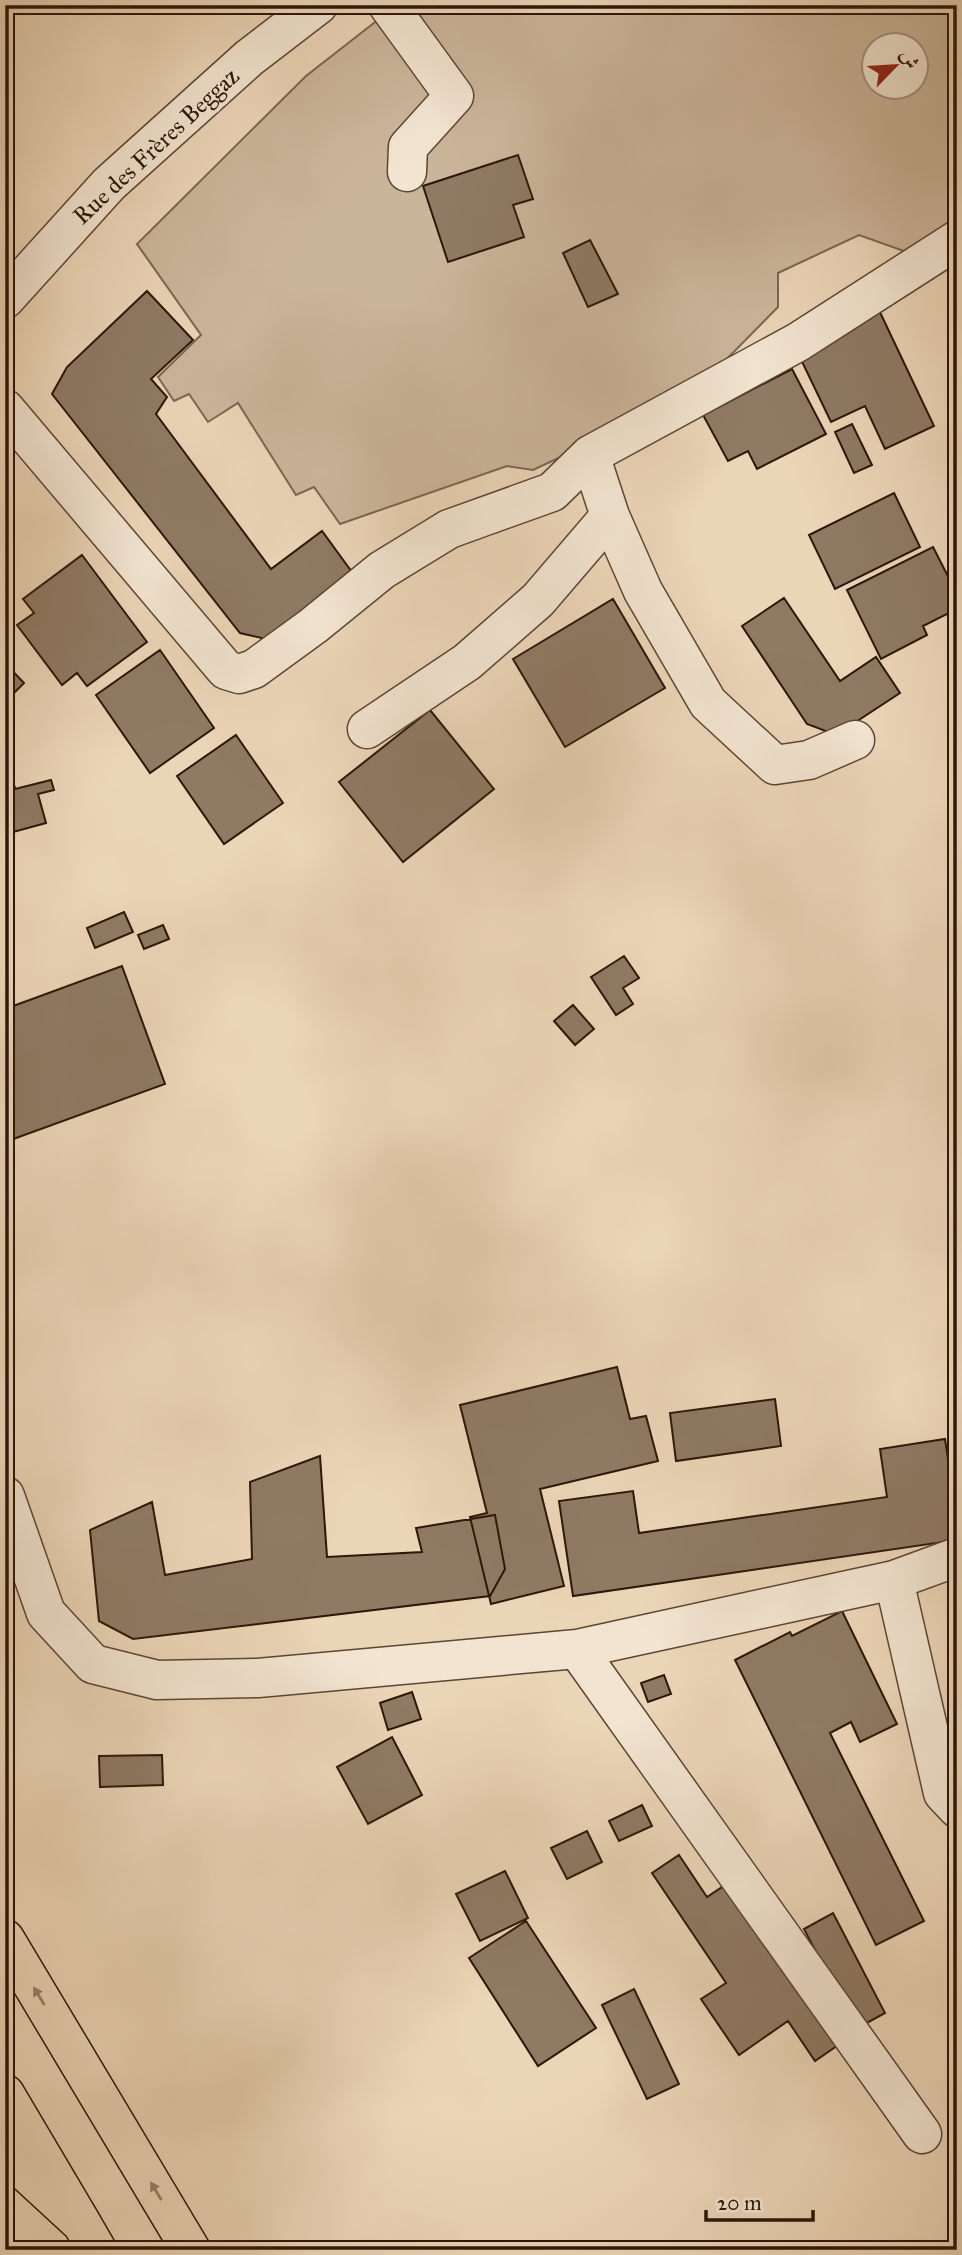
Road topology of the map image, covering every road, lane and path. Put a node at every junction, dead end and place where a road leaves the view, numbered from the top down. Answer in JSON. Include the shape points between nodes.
{"nodes":[{"id":1,"x":318,"y":5,"type":"edge"},
{"id":2,"x":388,"y":5,"type":"edge"},
{"id":3,"x":407,"y":172,"type":"dead end"},
{"id":4,"x":957,"y":240,"type":"edge"},
{"id":5,"x":5,"y":299,"type":"edge"},
{"id":6,"x":5,"y":409,"type":"edge"},
{"id":7,"x":590,"y":455,"type":"junction"},
{"id":8,"x":610,"y":516,"type":"junction"},
{"id":9,"x":367,"y":729,"type":"dead end"},
{"id":10,"x":855,"y":740,"type":"dead end"},
{"id":11,"x":5,"y":1496,"type":"edge"},
{"id":12,"x":954,"y":1569,"type":"edge"},
{"id":13,"x":894,"y":1580,"type":"junction"},
{"id":14,"x":577,"y":1648,"type":"junction"},
{"id":15,"x":957,"y":1808,"type":"edge"},
{"id":16,"x":5,"y":1939,"type":"edge"},
{"id":17,"x":5,"y":2094,"type":"edge"},
{"id":18,"x":922,"y":2134,"type":"dead end"},
{"id":19,"x":5,"y":2153,"type":"edge"},
{"id":20,"x":89,"y":2237,"type":"edge"},
{"id":21,"x":191,"y":2250,"type":"edge"}],
"edges":[{"from":1,"to":5,"type":"street","name":"Rue des Frères Beggaz","via":[[249,58],[109,184]]},
{"from":2,"to":3,"type":"street","via":[[454,96],[408,146]]},
{"from":4,"to":7,"type":"street","via":[[798,342]]},
{"from":6,"to":7,"type":"street","via":[[226,670],[239,674],[254,669],[313,626],[382,569],[449,529],[552,492]]},
{"from":7,"to":8,"type":"street"},
{"from":8,"to":9,"type":"street","via":[[538,600],[467,662]]},
{"from":8,"to":10,"type":"street","via":[[643,591],[708,703],[775,765],[809,760]]},
{"from":11,"to":14,"type":"street","via":[[46,1613],[93,1664],[157,1680],[258,1678]]},
{"from":12,"to":13,"type":"street"},
{"from":13,"to":14,"type":"street"},
{"from":13,"to":15,"type":"street","via":[[943,1793]]},
{"from":14,"to":18,"type":"street"},
{"from":21,"to":16,"type":"highway","one_way":true},
{"from":17,"to":20,"type":"highway"},
{"from":19,"to":20,"type":"highway"}]}
